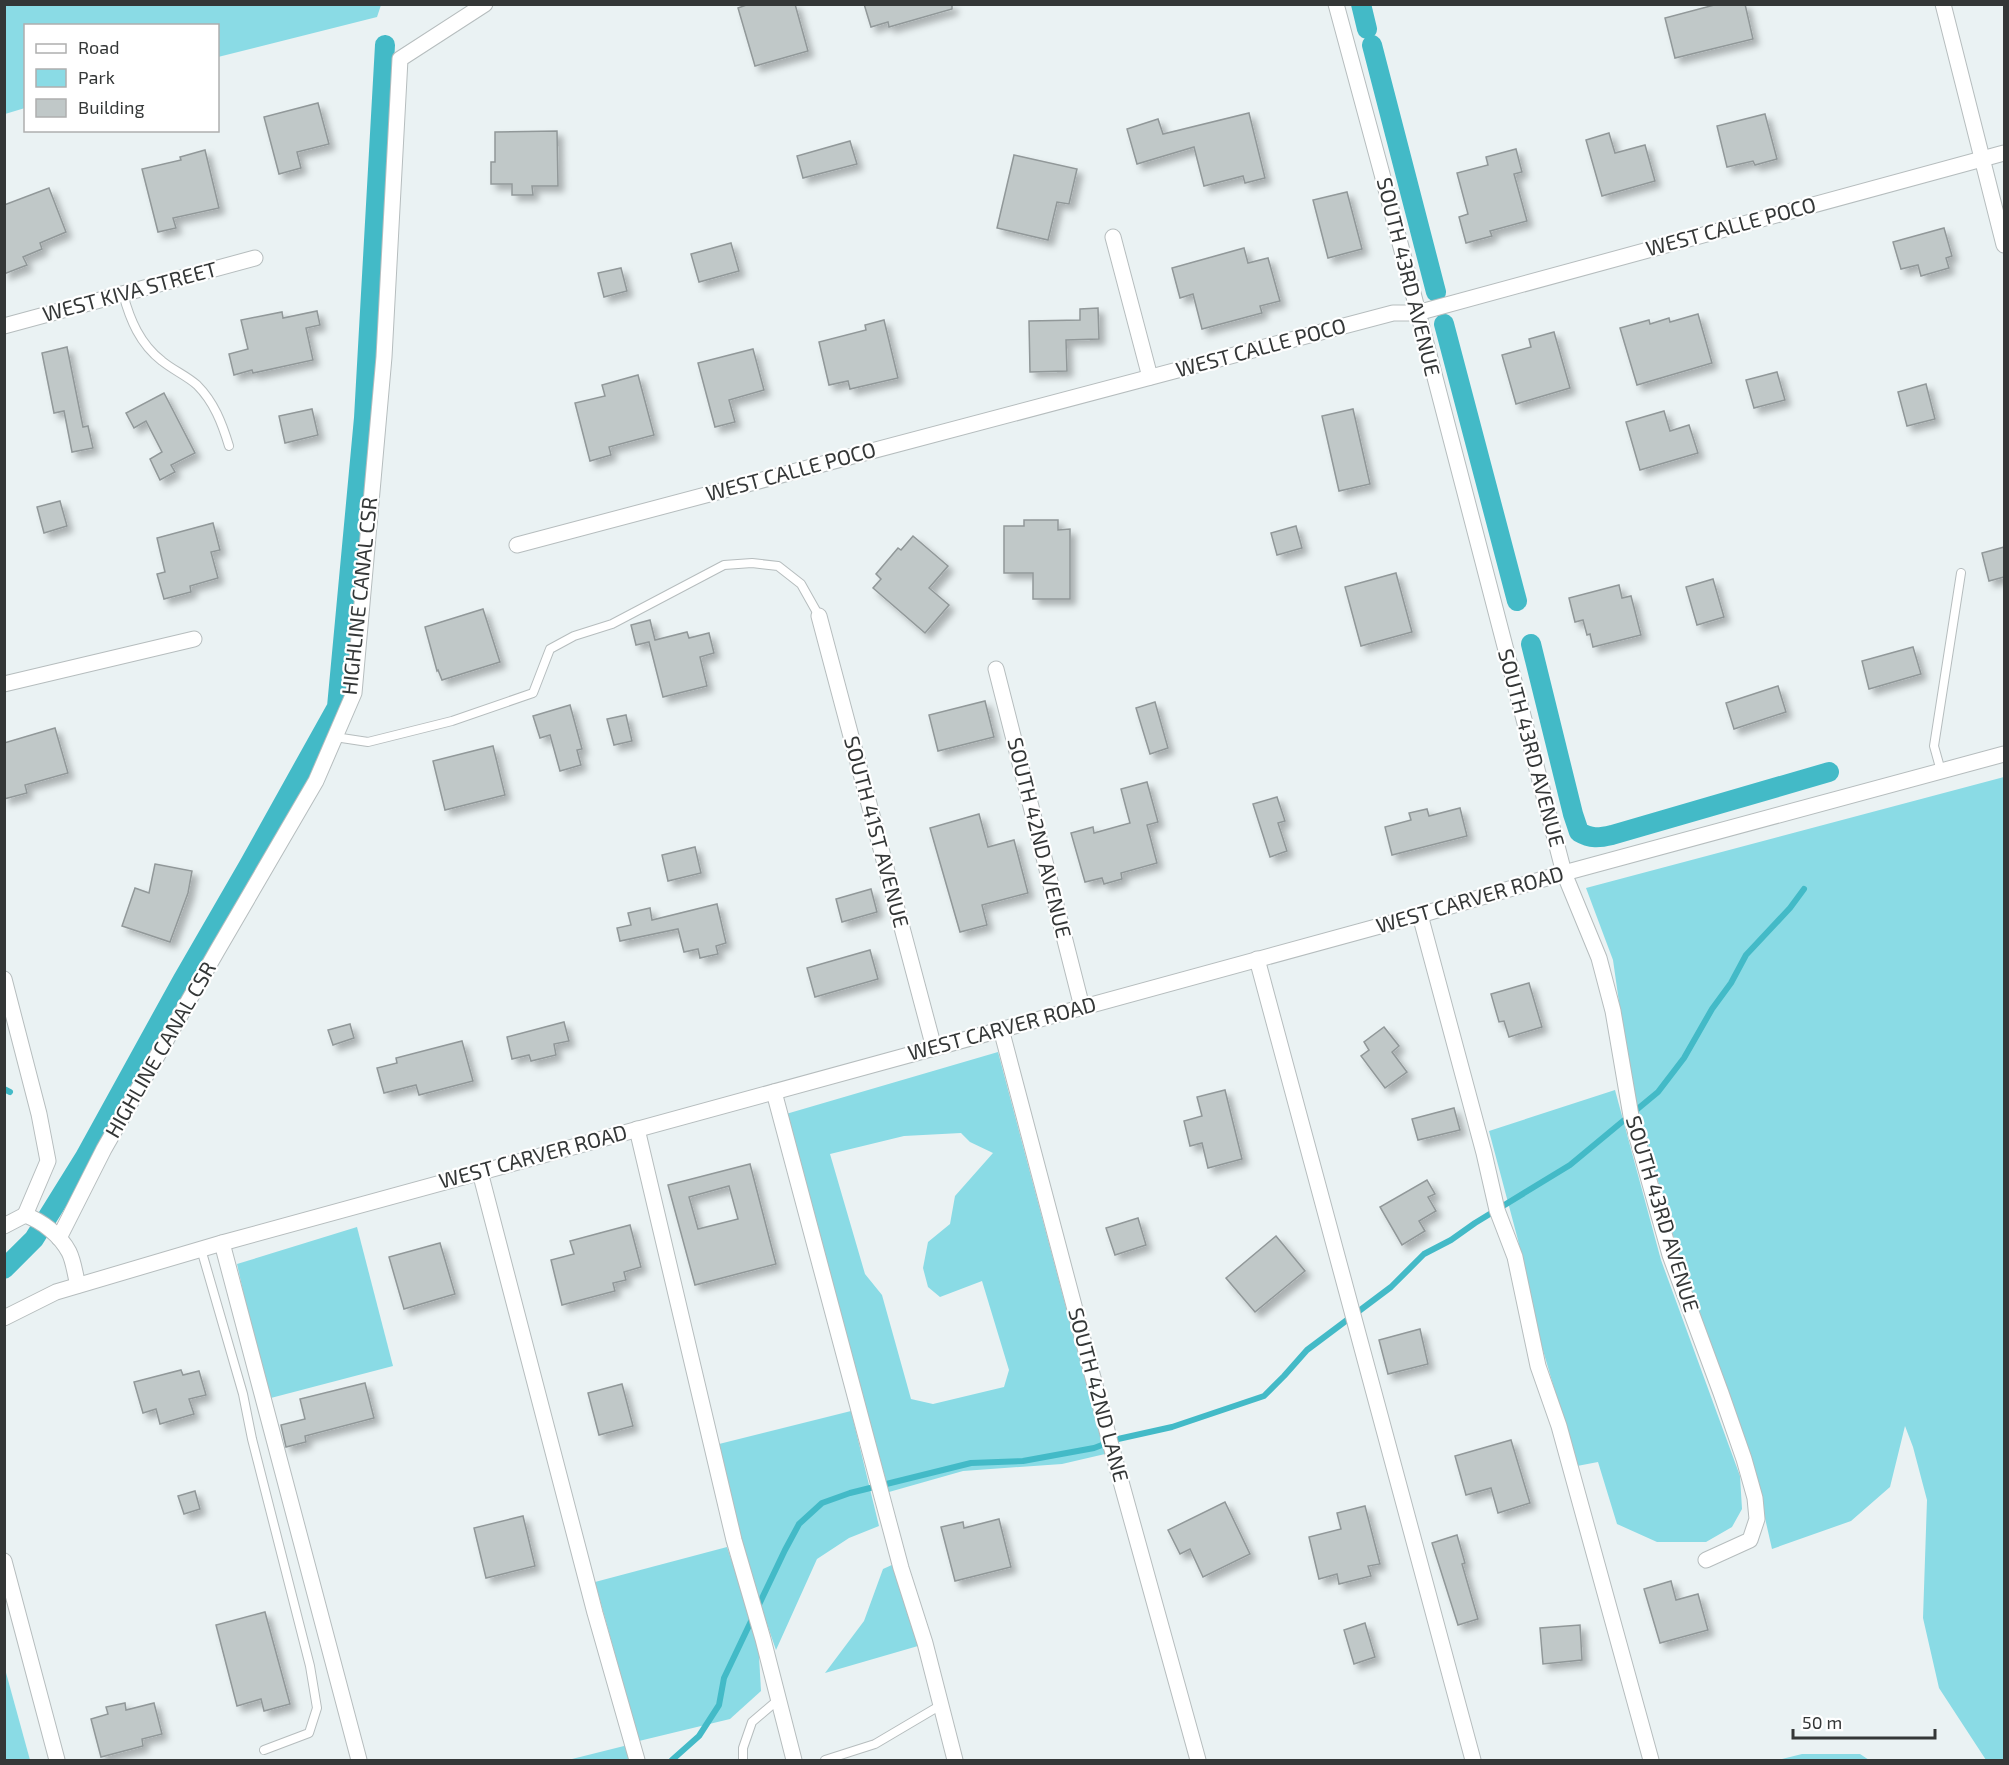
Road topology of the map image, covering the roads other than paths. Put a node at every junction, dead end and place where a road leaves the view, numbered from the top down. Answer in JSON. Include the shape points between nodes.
{"nodes":[{"id":1,"x":485,"y":4,"type":"edge"},
{"id":2,"x":1336,"y":4,"type":"edge"},
{"id":3,"x":1943,"y":4,"type":"edge"},
{"id":4,"x":2004,"y":153,"type":"edge"},
{"id":5,"x":1982,"y":158,"type":"junction"},
{"id":6,"x":1113,"y":237,"type":"dead end"},
{"id":7,"x":2004,"y":245,"type":"edge"},
{"id":8,"x":255,"y":258,"type":"dead end"},
{"id":9,"x":123,"y":294,"type":"junction"},
{"id":10,"x":1417,"y":313,"type":"junction"},
{"id":11,"x":4,"y":326,"type":"edge"},
{"id":12,"x":1150,"y":377,"type":"junction"},
{"id":13,"x":229,"y":446,"type":"dead end"},
{"id":14,"x":517,"y":545,"type":"dead end"},
{"id":15,"x":1961,"y":573,"type":"dead end"},
{"id":16,"x":819,"y":616,"type":"joint"},
{"id":17,"x":194,"y":639,"type":"dead end"},
{"id":18,"x":996,"y":669,"type":"dead end"},
{"id":19,"x":4,"y":684,"type":"edge"},
{"id":20,"x":335,"y":737,"type":"junction"},
{"id":21,"x":2004,"y":754,"type":"edge"},
{"id":22,"x":1941,"y":771,"type":"junction"},
{"id":23,"x":1564,"y":873,"type":"junction"},
{"id":24,"x":1420,"y":915,"type":"junction"},
{"id":25,"x":1257,"y":959,"type":"junction"},
{"id":26,"x":5,"y":987,"type":"edge"},
{"id":27,"x":1082,"y":1006,"type":"junction"},
{"id":28,"x":1001,"y":1029,"type":"junction"},
{"id":29,"x":934,"y":1048,"type":"junction"},
{"id":30,"x":774,"y":1092,"type":"junction"},
{"id":31,"x":637,"y":1129,"type":"junction"},
{"id":32,"x":480,"y":1172,"type":"junction"},
{"id":33,"x":31,"y":1217,"type":"junction"},
{"id":34,"x":4,"y":1226,"type":"edge"},
{"id":35,"x":59,"y":1239,"type":"junction"},
{"id":36,"x":222,"y":1243,"type":"junction"},
{"id":37,"x":201,"y":1249,"type":"junction"},
{"id":38,"x":78,"y":1285,"type":"junction"},
{"id":39,"x":4,"y":1318,"type":"edge"},
{"id":40,"x":1706,"y":1560,"type":"dead end"},
{"id":41,"x":4,"y":1561,"type":"edge"},
{"id":42,"x":779,"y":1700,"type":"junction"},
{"id":43,"x":941,"y":1705,"type":"junction"},
{"id":44,"x":264,"y":1750,"type":"dead end"},
{"id":45,"x":57,"y":1761,"type":"edge"},
{"id":46,"x":359,"y":1761,"type":"edge"},
{"id":47,"x":637,"y":1761,"type":"edge"},
{"id":48,"x":743,"y":1761,"type":"edge"},
{"id":49,"x":794,"y":1761,"type":"edge"},
{"id":50,"x":825,"y":1761,"type":"edge"},
{"id":51,"x":955,"y":1761,"type":"edge"},
{"id":52,"x":1198,"y":1761,"type":"edge"},
{"id":53,"x":1473,"y":1761,"type":"edge"},
{"id":54,"x":1651,"y":1761,"type":"edge"}],
"edges":[{"from":1,"to":20,"type":"street","name":"HIGHLINE CANAL CSR","via":[[400,59],[384,357],[362,622],[354,693]]},
{"from":2,"to":10,"type":"street","name":"SOUTH 43RD AVENUE"},
{"from":3,"to":5,"type":"street"},
{"from":4,"to":5,"type":"street","name":"WEST CALLE POCO"},
{"from":5,"to":7,"type":"street"},
{"from":5,"to":10,"type":"street","name":"WEST CALLE POCO"},
{"from":6,"to":12,"type":"street"},
{"from":8,"to":9,"type":"street","name":"WEST KIVA STREET"},
{"from":9,"to":11,"type":"street","name":"WEST KIVA STREET"},
{"from":9,"to":13,"type":"lane","via":[[130,321],[142,340],[160,360],[196,385],[218,413]]},
{"from":10,"to":12,"type":"street","name":"WEST CALLE POCO","via":[[1393,313]]},
{"from":10,"to":23,"type":"street","name":"SOUTH 43RD AVENUE"},
{"from":12,"to":14,"type":"street","name":"WEST CALLE POCO"},
{"from":15,"to":22,"type":"lane","via":[[1934,746]]},
{"from":16,"to":20,"type":"lane","via":[[801,584],[778,566],[724,565],[612,624],[574,636],[550,649],[533,693],[452,721],[368,742]]},
{"from":16,"to":29,"type":"street","name":"SOUTH 41ST AVENUE"},
{"from":17,"to":19,"type":"street"},
{"from":18,"to":27,"type":"street","name":"SOUTH 42ND AVENUE"},
{"from":20,"to":35,"type":"street","name":"HIGHLINE CANAL CSR","via":[[316,781],[104,1149]]},
{"from":21,"to":22,"type":"street","name":"WEST CARVER ROAD"},
{"from":22,"to":23,"type":"street","name":"WEST CARVER ROAD"},
{"from":23,"to":24,"type":"street","name":"WEST CARVER ROAD"},
{"from":23,"to":40,"type":"street","name":"SOUTH 43RD AVENUE","via":[[1599,957],[1631,1116],[1670,1255],[1755,1498],[1757,1519],[1750,1540]]},
{"from":24,"to":25,"type":"street","name":"WEST CARVER ROAD"},
{"from":24,"to":54,"type":"street","via":[[1497,1210],[1515,1257],[1538,1366],[1559,1426]]},
{"from":25,"to":27,"type":"street","name":"WEST CARVER ROAD"},
{"from":25,"to":53,"type":"street"},
{"from":26,"to":33,"type":"street","via":[[48,1161]]},
{"from":27,"to":28,"type":"street","name":"WEST CARVER ROAD"},
{"from":28,"to":29,"type":"street","name":"WEST CARVER ROAD"},
{"from":28,"to":52,"type":"street","name":"SOUTH 42ND LANE"},
{"from":29,"to":30,"type":"street","name":"WEST CARVER ROAD"},
{"from":30,"to":31,"type":"street","name":"WEST CARVER ROAD"},
{"from":30,"to":43,"type":"street"},
{"from":31,"to":32,"type":"street","name":"WEST CARVER ROAD"},
{"from":31,"to":42,"type":"street","via":[[734,1540]]},
{"from":32,"to":36,"type":"street","name":"WEST CARVER ROAD"},
{"from":32,"to":47,"type":"street"},
{"from":33,"to":34,"type":"street"},
{"from":33,"to":35,"type":"street"},
{"from":35,"to":38,"type":"street","via":[[69,1253]]},
{"from":36,"to":37,"type":"street","name":"WEST CARVER ROAD"},
{"from":36,"to":46,"type":"street"},
{"from":37,"to":38,"type":"street","name":"WEST CARVER ROAD"},
{"from":37,"to":44,"type":"lane","via":[[243,1394],[310,1666],[316,1708],[309,1733]]},
{"from":38,"to":39,"type":"street","name":"WEST CARVER ROAD"},
{"from":41,"to":45,"type":"street"},
{"from":42,"to":48,"type":"lane","via":[[752,1722]]},
{"from":42,"to":49,"type":"street"},
{"from":43,"to":50,"type":"lane","via":[[875,1744]]},
{"from":43,"to":51,"type":"street"}]}
